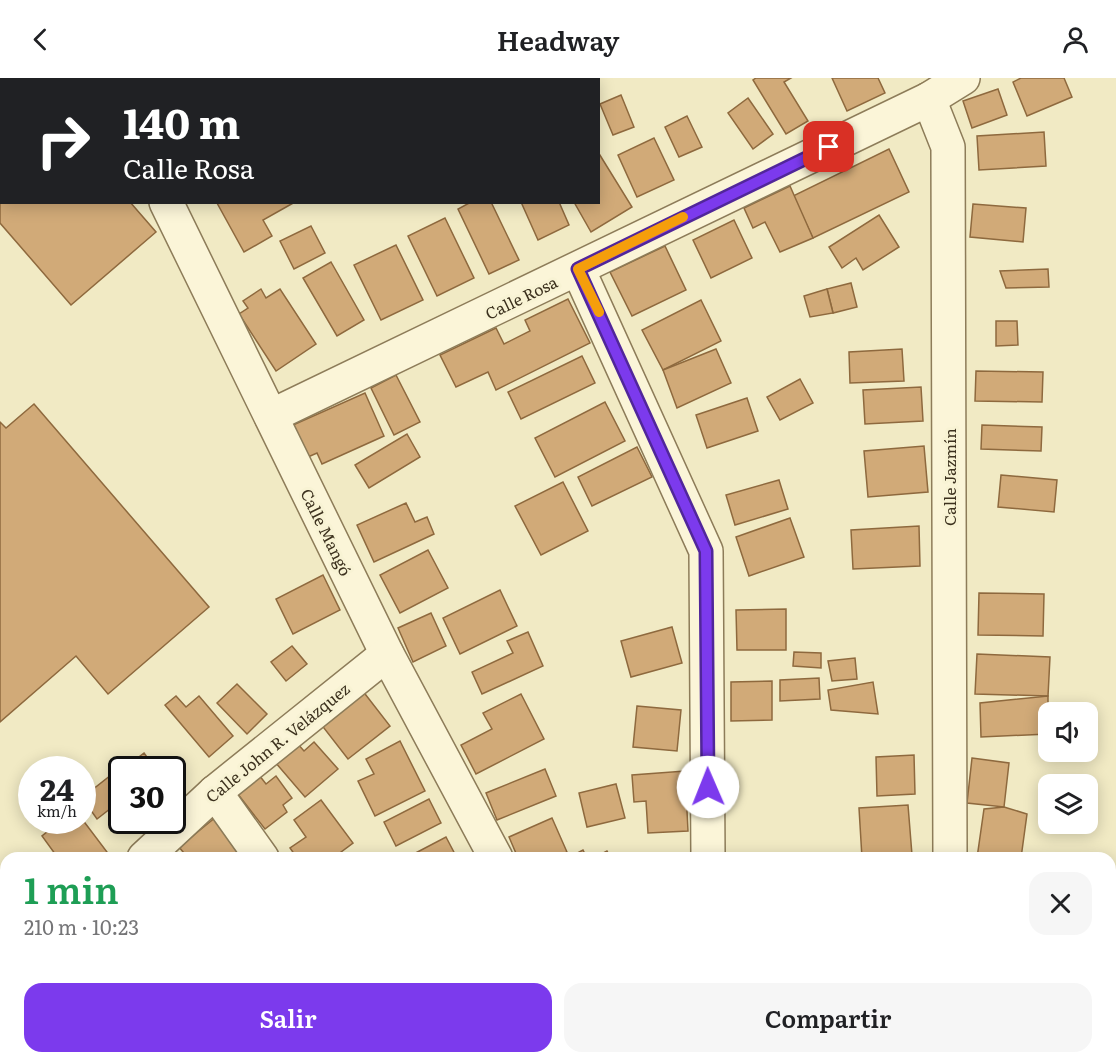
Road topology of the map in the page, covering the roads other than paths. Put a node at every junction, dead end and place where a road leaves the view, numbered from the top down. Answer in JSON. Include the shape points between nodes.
{"nodes":[{"id":1,"x":963,"y":78,"type":"edge"},
{"id":2,"x":929,"y":99,"type":"junction"},
{"id":3,"x":177,"y":208,"type":"edge"},
{"id":4,"x":578,"y":269,"type":"junction"},
{"id":5,"x":271,"y":416,"type":"junction"},
{"id":6,"x":387,"y":654,"type":"junction"},
{"id":7,"x":215,"y":792,"type":"junction"},
{"id":8,"x":150,"y":852,"type":"edge"},
{"id":9,"x":258,"y":852,"type":"edge"},
{"id":10,"x":493,"y":852,"type":"edge"},
{"id":11,"x":708,"y":852,"type":"edge"},
{"id":12,"x":950,"y":852,"type":"edge"}],
"edges":[{"from":1,"to":2,"type":"street","name":"Calle Rosa"},
{"from":2,"to":4,"type":"street","name":"Calle Rosa"},
{"from":2,"to":12,"type":"street","name":"Calle Jazmín","via":[[948,147]]},
{"from":3,"to":5,"type":"street","name":"Calle Mangó"},
{"from":4,"to":5,"type":"street","name":"Calle Rosa"},
{"from":4,"to":11,"type":"street","via":[[706,551]]},
{"from":5,"to":6,"type":"street","name":"Calle Mangó"},
{"from":6,"to":7,"type":"street","name":"Calle John R. Velázquez"},
{"from":6,"to":10,"type":"street","name":"Calle Mangó"},
{"from":7,"to":8,"type":"street","name":"Calle John R. Velázquez"},
{"from":7,"to":9,"type":"street"}]}
